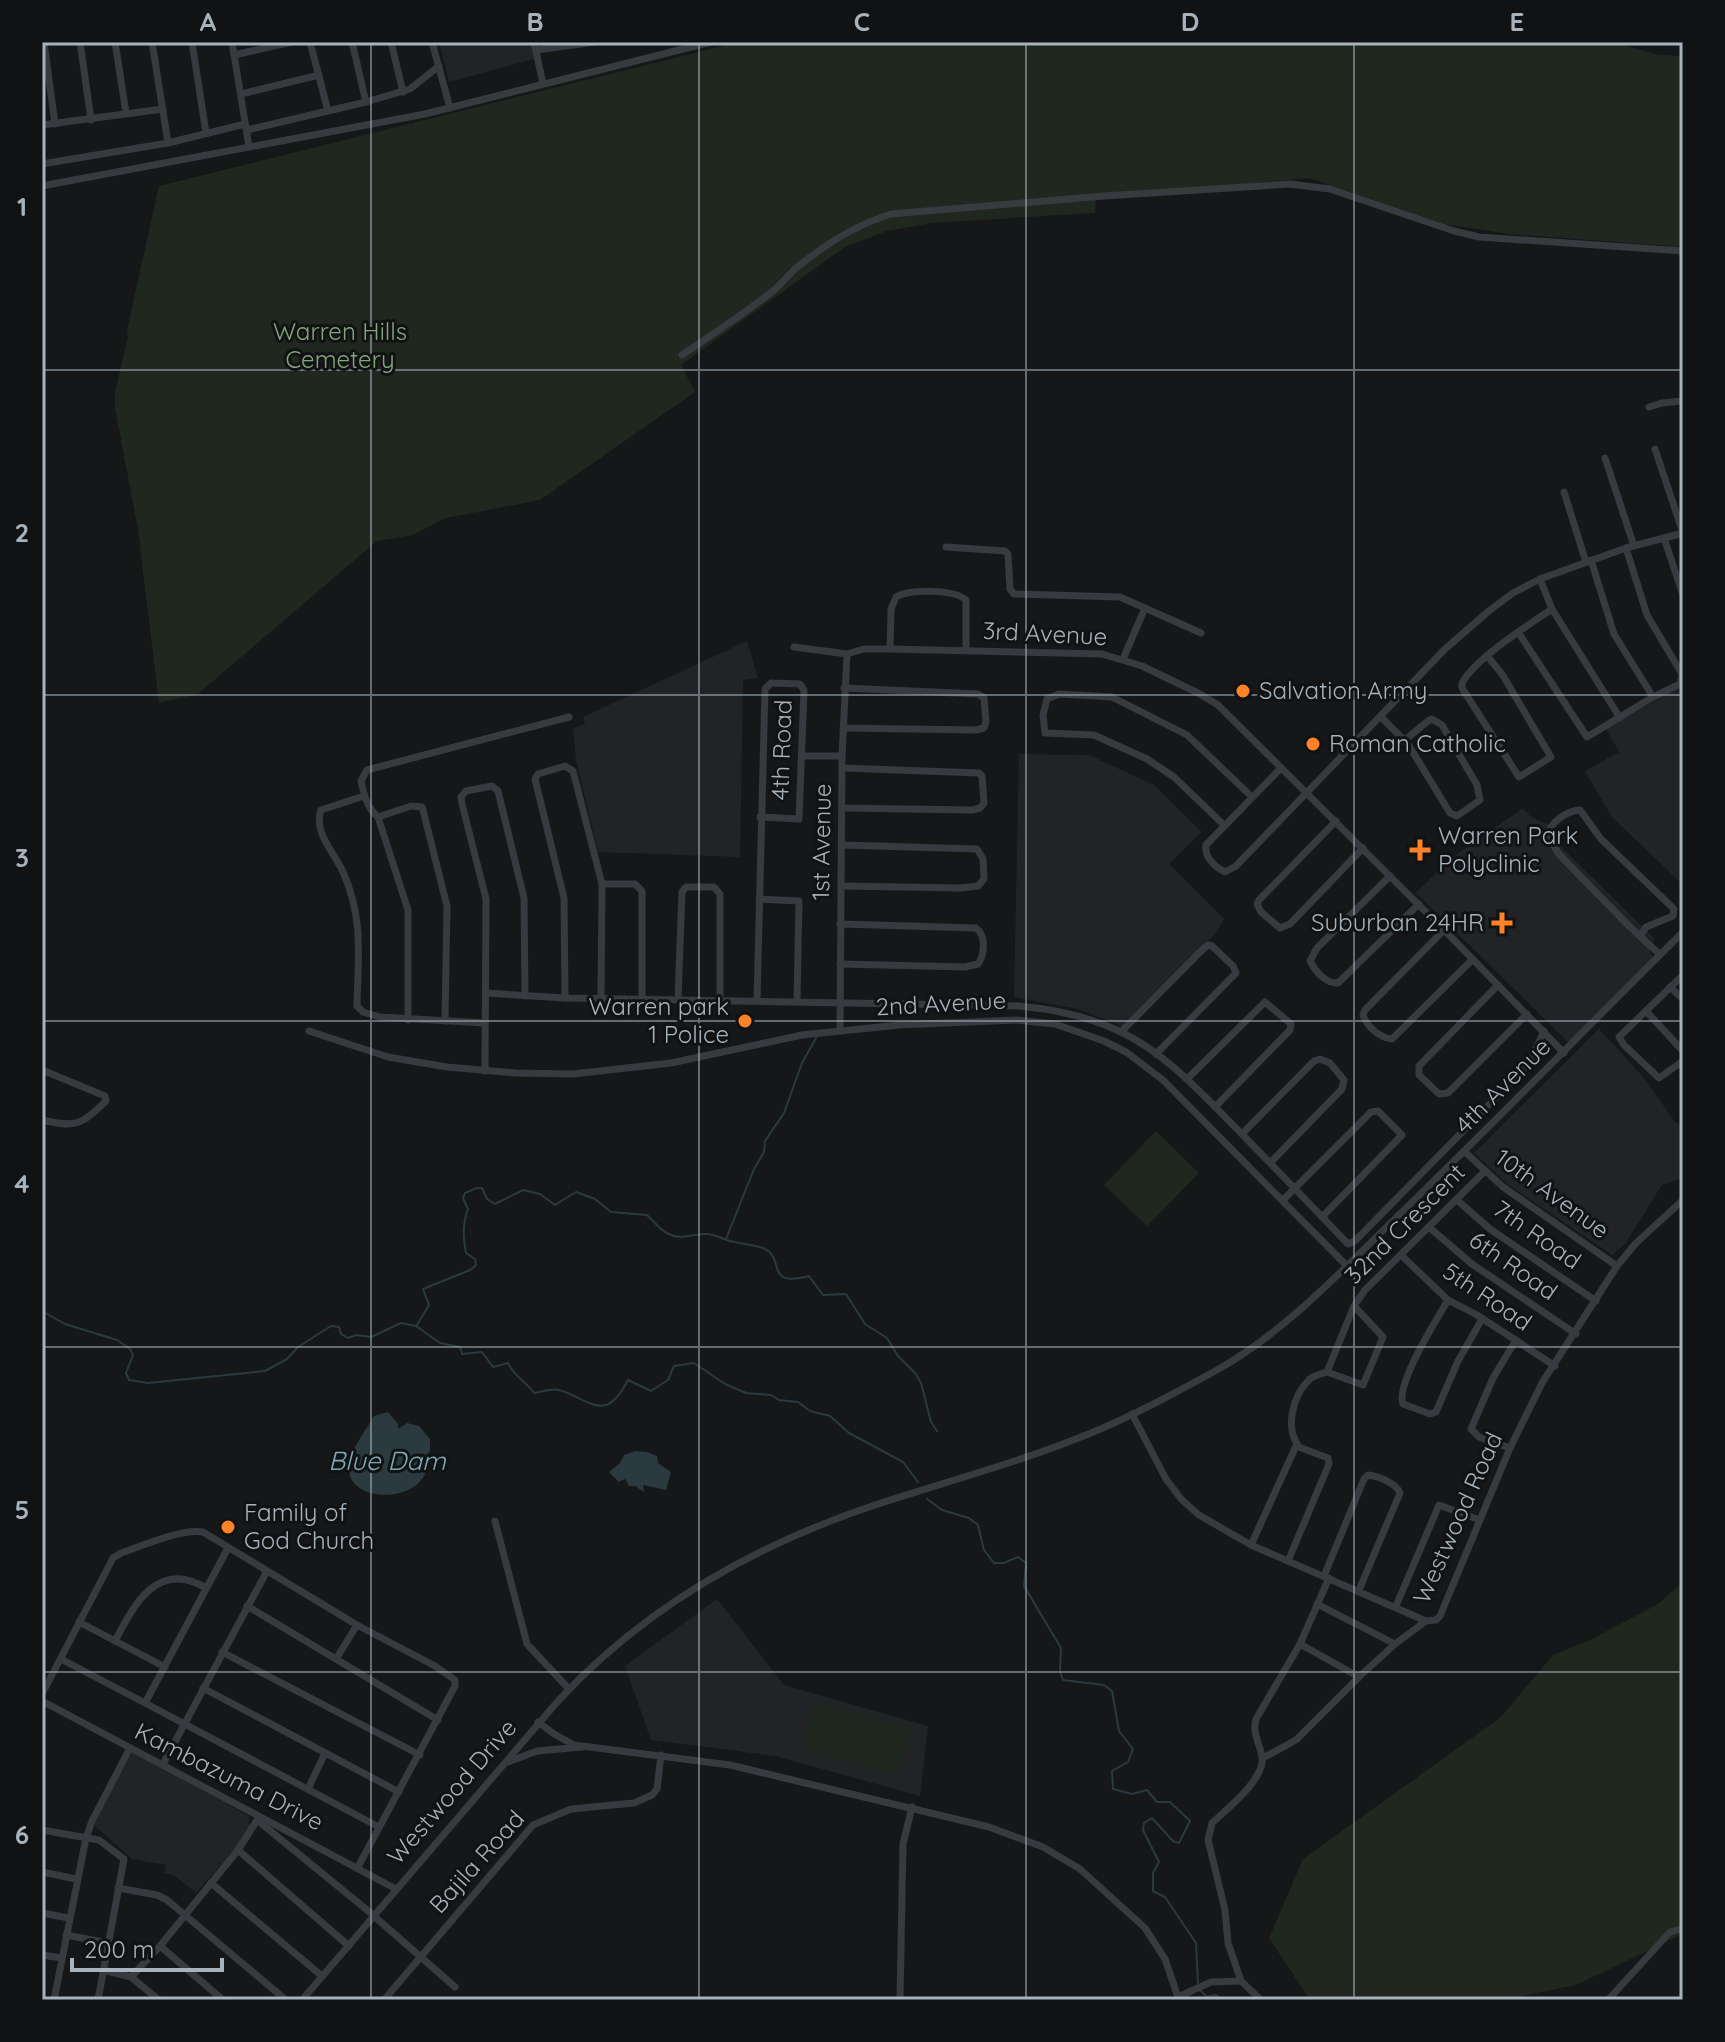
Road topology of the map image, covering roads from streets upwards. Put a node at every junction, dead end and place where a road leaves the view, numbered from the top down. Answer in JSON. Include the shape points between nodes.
{"nodes":[{"id":1,"x":44,"y":42,"type":"edge"},
{"id":2,"x":80,"y":42,"type":"edge"},
{"id":3,"x":115,"y":42,"type":"edge"},
{"id":4,"x":152,"y":42,"type":"edge"},
{"id":5,"x":192,"y":42,"type":"edge"},
{"id":6,"x":232,"y":42,"type":"edge"},
{"id":7,"x":292,"y":42,"type":"edge"},
{"id":8,"x":310,"y":42,"type":"edge"},
{"id":9,"x":352,"y":42,"type":"edge"},
{"id":10,"x":391,"y":42,"type":"edge"},
{"id":11,"x":432,"y":42,"type":"edge"},
{"id":12,"x":595,"y":42,"type":"edge"},
{"id":13,"x":711,"y":42,"type":"edge"},
{"id":14,"x":574,"y":44,"type":"edge"},
{"id":15,"x":535,"y":46,"type":"edge"},
{"id":16,"x":234,"y":55,"type":"junction"},
{"id":17,"x":439,"y":66,"type":"junction"},
{"id":18,"x":319,"y":75,"type":"junction"},
{"id":19,"x":543,"y":84,"type":"junction"},
{"id":20,"x":403,"y":92,"type":"junction"},
{"id":21,"x":241,"y":94,"type":"junction"},
{"id":22,"x":366,"y":102,"type":"junction"},
{"id":23,"x":450,"y":108,"type":"junction"},
{"id":24,"x":163,"y":109,"type":"junction"},
{"id":25,"x":328,"y":111,"type":"junction"},
{"id":26,"x":126,"y":113,"type":"junction"},
{"id":27,"x":91,"y":120,"type":"junction"},
{"id":28,"x":55,"y":124,"type":"junction"},
{"id":29,"x":42,"y":125,"type":"edge"},
{"id":30,"x":246,"y":127,"type":"junction"},
{"id":31,"x":206,"y":133,"type":"junction"},
{"id":32,"x":168,"y":143,"type":"junction"},
{"id":33,"x":249,"y":147,"type":"junction"},
{"id":34,"x":42,"y":164,"type":"edge"},
{"id":35,"x":42,"y":186,"type":"edge"},
{"id":36,"x":1683,"y":251,"type":"edge"},
{"id":37,"x":682,"y":355,"type":"dead end"},
{"id":38,"x":1683,"y":401,"type":"edge"},
{"id":39,"x":1649,"y":407,"type":"dead end"},
{"id":40,"x":1655,"y":449,"type":"dead end"},
{"id":41,"x":1605,"y":458,"type":"dead end"},
{"id":42,"x":1564,"y":492,"type":"dead end"},
{"id":43,"x":1683,"y":533,"type":"edge"},
{"id":44,"x":1664,"y":538,"type":"junction"},
{"id":45,"x":946,"y":547,"type":"dead end"},
{"id":46,"x":1630,"y":547,"type":"junction"},
{"id":47,"x":1589,"y":561,"type":"junction"},
{"id":48,"x":1540,"y":579,"type":"junction"},
{"id":49,"x":1683,"y":595,"type":"edge"},
{"id":50,"x":1145,"y":608,"type":"junction"},
{"id":51,"x":1552,"y":609,"type":"junction"},
{"id":52,"x":1518,"y":632,"type":"junction"},
{"id":53,"x":1201,"y":633,"type":"dead end"},
{"id":54,"x":794,"y":647,"type":"dead end"},
{"id":55,"x":890,"y":649,"type":"junction"},
{"id":56,"x":966,"y":650,"type":"junction"},
{"id":57,"x":847,"y":654,"type":"junction"},
{"id":58,"x":1488,"y":657,"type":"junction"},
{"id":59,"x":1123,"y":659,"type":"junction"},
{"id":60,"x":844,"y":688,"type":"junction"},
{"id":61,"x":1653,"y":697,"type":"junction"},
{"id":62,"x":569,"y":717,"type":"dead end"},
{"id":63,"x":1381,"y":717,"type":"junction"},
{"id":64,"x":1620,"y":718,"type":"junction"},
{"id":65,"x":843,"y":728,"type":"junction"},
{"id":66,"x":1405,"y":740,"type":"junction"},
{"id":67,"x":802,"y":756,"type":"junction"},
{"id":68,"x":842,"y":756,"type":"junction"},
{"id":69,"x":843,"y":768,"type":"junction"},
{"id":70,"x":1281,"y":768,"type":"junction"},
{"id":71,"x":1307,"y":792,"type":"junction"},
{"id":72,"x":364,"y":796,"type":"junction"},
{"id":73,"x":1252,"y":797,"type":"junction"},
{"id":74,"x":842,"y":808,"type":"junction"},
{"id":75,"x":378,"y":817,"type":"junction"},
{"id":76,"x":760,"y":817,"type":"junction"},
{"id":77,"x":1336,"y":821,"type":"junction"},
{"id":78,"x":1224,"y":825,"type":"junction"},
{"id":79,"x":842,"y":845,"type":"junction"},
{"id":80,"x":1363,"y":848,"type":"junction"},
{"id":81,"x":1390,"y":876,"type":"junction"},
{"id":82,"x":602,"y":884,"type":"junction"},
{"id":83,"x":841,"y":886,"type":"junction"},
{"id":84,"x":759,"y":899,"type":"junction"},
{"id":85,"x":1419,"y":904,"type":"junction"},
{"id":86,"x":840,"y":924,"type":"junction"},
{"id":87,"x":1444,"y":930,"type":"junction"},
{"id":88,"x":1683,"y":932,"type":"edge"},
{"id":89,"x":1640,"y":936,"type":"junction"},
{"id":90,"x":1660,"y":954,"type":"junction"},
{"id":91,"x":1473,"y":959,"type":"junction"},
{"id":92,"x":840,"y":964,"type":"junction"},
{"id":93,"x":1683,"y":975,"type":"edge"},
{"id":94,"x":1498,"y":985,"type":"junction"},
{"id":95,"x":1670,"y":987,"type":"junction"},
{"id":96,"x":486,"y":993,"type":"junction"},
{"id":97,"x":525,"y":996,"type":"junction"},
{"id":98,"x":565,"y":998,"type":"junction"},
{"id":99,"x":601,"y":998,"type":"junction"},
{"id":100,"x":642,"y":999,"type":"junction"},
{"id":101,"x":678,"y":999,"type":"junction"},
{"id":102,"x":720,"y":999,"type":"junction"},
{"id":103,"x":1683,"y":999,"type":"edge"},
{"id":104,"x":757,"y":1001,"type":"junction"},
{"id":105,"x":797,"y":1001,"type":"junction"},
{"id":106,"x":839,"y":1002,"type":"junction"},
{"id":107,"x":948,"y":1005,"type":"junction"},
{"id":108,"x":1646,"y":1011,"type":"junction"},
{"id":109,"x":1527,"y":1014,"type":"junction"},
{"id":110,"x":408,"y":1020,"type":"junction"},
{"id":111,"x":445,"y":1021,"type":"junction"},
{"id":112,"x":948,"y":1022,"type":"junction"},
{"id":113,"x":485,"y":1023,"type":"junction"},
{"id":114,"x":309,"y":1031,"type":"dead end"},
{"id":115,"x":840,"y":1031,"type":"junction"},
{"id":116,"x":1544,"y":1031,"type":"junction"},
{"id":117,"x":1121,"y":1032,"type":"junction"},
{"id":118,"x":1683,"y":1051,"type":"edge"},
{"id":119,"x":1564,"y":1053,"type":"junction"},
{"id":120,"x":1156,"y":1054,"type":"junction"},
{"id":121,"x":1683,"y":1061,"type":"edge"},
{"id":122,"x":1173,"y":1068,"type":"junction"},
{"id":123,"x":42,"y":1070,"type":"edge"},
{"id":124,"x":485,"y":1071,"type":"junction"},
{"id":125,"x":1187,"y":1079,"type":"junction"},
{"id":126,"x":1163,"y":1080,"type":"junction"},
{"id":127,"x":1215,"y":1107,"type":"junction"},
{"id":128,"x":42,"y":1120,"type":"edge"},
{"id":129,"x":1242,"y":1134,"type":"junction"},
{"id":130,"x":1465,"y":1152,"type":"junction"},
{"id":131,"x":1271,"y":1162,"type":"junction"},
{"id":132,"x":1485,"y":1171,"type":"junction"},
{"id":133,"x":1295,"y":1189,"type":"junction"},
{"id":134,"x":1283,"y":1200,"type":"junction"},
{"id":135,"x":1457,"y":1200,"type":"junction"},
{"id":136,"x":1683,"y":1200,"type":"edge"},
{"id":137,"x":1322,"y":1217,"type":"junction"},
{"id":138,"x":1430,"y":1228,"type":"junction"},
{"id":139,"x":1348,"y":1244,"type":"junction"},
{"id":140,"x":1337,"y":1256,"type":"junction"},
{"id":141,"x":1402,"y":1256,"type":"junction"},
{"id":142,"x":1617,"y":1266,"type":"junction"},
{"id":143,"x":1348,"y":1267,"type":"junction"},
{"id":144,"x":1448,"y":1300,"type":"junction"},
{"id":145,"x":1596,"y":1301,"type":"junction"},
{"id":146,"x":1354,"y":1306,"type":"junction"},
{"id":147,"x":1482,"y":1319,"type":"junction"},
{"id":148,"x":1576,"y":1334,"type":"junction"},
{"id":149,"x":1516,"y":1340,"type":"junction"},
{"id":150,"x":1555,"y":1366,"type":"junction"},
{"id":151,"x":1327,"y":1372,"type":"junction"},
{"id":152,"x":1132,"y":1414,"type":"junction"},
{"id":153,"x":1298,"y":1445,"type":"junction"},
{"id":154,"x":1510,"y":1448,"type":"junction"},
{"id":155,"x":1480,"y":1520,"type":"junction"},
{"id":156,"x":495,"y":1521,"type":"dead end"},
{"id":157,"x":1251,"y":1545,"type":"junction"},
{"id":158,"x":228,"y":1548,"type":"junction"},
{"id":159,"x":1288,"y":1561,"type":"junction"},
{"id":160,"x":267,"y":1571,"type":"junction"},
{"id":161,"x":1326,"y":1577,"type":"junction"},
{"id":162,"x":206,"y":1588,"type":"junction"},
{"id":163,"x":1359,"y":1590,"type":"junction"},
{"id":164,"x":1317,"y":1604,"type":"junction"},
{"id":165,"x":247,"y":1606,"type":"junction"},
{"id":166,"x":1396,"y":1606,"type":"junction"},
{"id":167,"x":1426,"y":1621,"type":"junction"},
{"id":168,"x":79,"y":1622,"type":"junction"},
{"id":169,"x":357,"y":1625,"type":"junction"},
{"id":170,"x":115,"y":1641,"type":"junction"},
{"id":171,"x":1300,"y":1644,"type":"junction"},
{"id":172,"x":1395,"y":1644,"type":"junction"},
{"id":173,"x":222,"y":1652,"type":"junction"},
{"id":174,"x":61,"y":1659,"type":"junction"},
{"id":175,"x":336,"y":1659,"type":"junction"},
{"id":176,"x":165,"y":1667,"type":"junction"},
{"id":177,"x":1359,"y":1677,"type":"junction"},
{"id":178,"x":203,"y":1688,"type":"junction"},
{"id":179,"x":569,"y":1689,"type":"junction"},
{"id":180,"x":42,"y":1694,"type":"edge"},
{"id":181,"x":42,"y":1701,"type":"edge"},
{"id":182,"x":145,"y":1703,"type":"junction"},
{"id":183,"x":438,"y":1720,"type":"junction"},
{"id":184,"x":538,"y":1722,"type":"junction"},
{"id":185,"x":184,"y":1724,"type":"junction"},
{"id":186,"x":584,"y":1746,"type":"junction"},
{"id":187,"x":130,"y":1748,"type":"junction"},
{"id":188,"x":325,"y":1753,"type":"junction"},
{"id":189,"x":420,"y":1755,"type":"junction"},
{"id":190,"x":661,"y":1755,"type":"junction"},
{"id":191,"x":1263,"y":1758,"type":"junction"},
{"id":192,"x":163,"y":1764,"type":"junction"},
{"id":193,"x":504,"y":1764,"type":"junction"},
{"id":194,"x":308,"y":1789,"type":"junction"},
{"id":195,"x":399,"y":1792,"type":"junction"},
{"id":196,"x":912,"y":1807,"type":"junction"},
{"id":197,"x":259,"y":1818,"type":"junction"},
{"id":198,"x":379,"y":1827,"type":"junction"},
{"id":199,"x":42,"y":1830,"type":"edge"},
{"id":200,"x":86,"y":1838,"type":"junction"},
{"id":201,"x":238,"y":1850,"type":"junction"},
{"id":202,"x":358,"y":1867,"type":"junction"},
{"id":203,"x":42,"y":1872,"type":"edge"},
{"id":204,"x":76,"y":1879,"type":"junction"},
{"id":205,"x":211,"y":1883,"type":"junction"},
{"id":206,"x":118,"y":1888,"type":"junction"},
{"id":207,"x":396,"y":1889,"type":"junction"},
{"id":208,"x":42,"y":1913,"type":"edge"},
{"id":209,"x":185,"y":1915,"type":"junction"},
{"id":210,"x":374,"y":1916,"type":"junction"},
{"id":211,"x":69,"y":1918,"type":"junction"},
{"id":212,"x":1683,"y":1931,"type":"edge"},
{"id":213,"x":66,"y":1935,"type":"junction"},
{"id":214,"x":108,"y":1943,"type":"junction"},
{"id":215,"x":160,"y":1946,"type":"junction"},
{"id":216,"x":349,"y":1946,"type":"junction"},
{"id":217,"x":42,"y":1955,"type":"edge"},
{"id":218,"x":62,"y":1958,"type":"junction"},
{"id":219,"x":421,"y":1958,"type":"junction"},
{"id":220,"x":103,"y":1970,"type":"junction"},
{"id":221,"x":322,"y":1976,"type":"junction"},
{"id":222,"x":131,"y":1977,"type":"junction"},
{"id":223,"x":1241,"y":1981,"type":"junction"},
{"id":224,"x":455,"y":1987,"type":"dead end"},
{"id":225,"x":42,"y":1997,"type":"edge"},
{"id":226,"x":1178,"y":1998,"type":"edge"},
{"id":227,"x":54,"y":2000,"type":"edge"},
{"id":228,"x":98,"y":2000,"type":"edge"},
{"id":229,"x":159,"y":2000,"type":"edge"},
{"id":230,"x":223,"y":2000,"type":"edge"},
{"id":231,"x":286,"y":2000,"type":"edge"},
{"id":232,"x":302,"y":2000,"type":"edge"},
{"id":233,"x":384,"y":2000,"type":"edge"},
{"id":234,"x":900,"y":2000,"type":"edge"},
{"id":235,"x":1261,"y":2000,"type":"edge"},
{"id":236,"x":1608,"y":2000,"type":"edge"}],
"edges":[{"from":1,"to":28,"type":"street"},
{"from":2,"to":27,"type":"street"},
{"from":3,"to":26,"type":"street"},
{"from":4,"to":24,"type":"street"},
{"from":5,"to":31,"type":"street"},
{"from":6,"to":16,"type":"street"},
{"from":7,"to":16,"type":"street"},
{"from":8,"to":18,"type":"street"},
{"from":9,"to":22,"type":"street"},
{"from":10,"to":20,"type":"street"},
{"from":11,"to":17,"type":"street"},
{"from":12,"to":14,"type":"street"},
{"from":13,"to":19,"type":"street"},
{"from":14,"to":15,"type":"street"},
{"from":15,"to":19,"type":"street"},
{"from":16,"to":21,"type":"street"},
{"from":17,"to":20,"type":"street"},
{"from":17,"to":23,"type":"street"},
{"from":18,"to":21,"type":"street"},
{"from":18,"to":25,"type":"street"},
{"from":19,"to":23,"type":"street"},
{"from":20,"to":22,"type":"street"},
{"from":21,"to":30,"type":"street"},
{"from":22,"to":25,"type":"street"},
{"from":23,"to":33,"type":"street"},
{"from":24,"to":26,"type":"street"},
{"from":24,"to":32,"type":"street"},
{"from":25,"to":30,"type":"street"},
{"from":26,"to":27,"type":"street"},
{"from":27,"to":28,"type":"street"},
{"from":28,"to":29,"type":"street"},
{"from":30,"to":31,"type":"street"},
{"from":30,"to":33,"type":"street"},
{"from":31,"to":32,"type":"street"},
{"from":32,"to":34,"type":"street"},
{"from":33,"to":35,"type":"street"},
{"from":36,"to":37,"type":"street","via":[[1479,237],[1340,192],[1290,184],[891,214],[825,247]]},
{"from":38,"to":39,"type":"street"},
{"from":40,"to":43,"type":"street"},
{"from":41,"to":46,"type":"street"},
{"from":42,"to":47,"type":"street"},
{"from":43,"to":44,"type":"street"},
{"from":44,"to":46,"type":"street"},
{"from":44,"to":49,"type":"street"},
{"from":45,"to":50,"type":"street","via":[[1005,551],[1014,594],[1109,596]]},
{"from":46,"to":47,"type":"street"},
{"from":46,"to":61,"type":"street","via":[[1647,615],[1682,674],[1680,684]]},
{"from":47,"to":48,"type":"street"},
{"from":47,"to":61,"type":"street","via":[[1614,634]]},
{"from":48,"to":51,"type":"street"},
{"from":48,"to":63,"type":"street","via":[[1473,624]]},
{"from":50,"to":53,"type":"street"},
{"from":50,"to":59,"type":"street"},
{"from":51,"to":52,"type":"street"},
{"from":51,"to":64,"type":"street"},
{"from":52,"to":58,"type":"street"},
{"from":52,"to":64,"type":"street","via":[[1587,737]]},
{"from":54,"to":57,"type":"street","name":"3rd Avenue"},
{"from":55,"to":56,"type":"street","name":"3rd Avenue"},
{"from":55,"to":56,"type":"street","via":[[896,597],[950,592],[966,600]]},
{"from":55,"to":57,"type":"street","name":"3rd Avenue"},
{"from":56,"to":59,"type":"street","name":"3rd Avenue"},
{"from":57,"to":60,"type":"street","name":"1st Avenue"},
{"from":58,"to":58,"type":"street","via":[[1551,757],[1519,777],[1462,688],[1465,678]]},
{"from":59,"to":70,"type":"street","name":"3rd Avenue","via":[[1213,702]]},
{"from":60,"to":65,"type":"street","name":"1st Avenue"},
{"from":60,"to":65,"type":"street","via":[[978,694],[984,698],[986,722],[976,730]]},
{"from":61,"to":64,"type":"street"},
{"from":62,"to":72,"type":"street","via":[[372,768],[361,781]]},
{"from":63,"to":66,"type":"street"},
{"from":63,"to":71,"type":"street"},
{"from":65,"to":68,"type":"street","name":"1st Avenue"},
{"from":66,"to":66,"type":"street","via":[[1450,813],[1457,816],[1480,800],[1477,785],[1442,725],[1432,719]]},
{"from":67,"to":68,"type":"street"},
{"from":67,"to":76,"type":"street","name":"4th Road","via":[[799,819]]},
{"from":67,"to":76,"type":"street","name":"4th Road","via":[[804,690],[800,684],[771,683],[765,689]]},
{"from":68,"to":69,"type":"street","name":"1st Avenue"},
{"from":69,"to":74,"type":"street","name":"1st Avenue"},
{"from":69,"to":74,"type":"street","via":[[979,773],[984,803],[972,810]]},
{"from":70,"to":71,"type":"street","name":"3rd Avenue"},
{"from":70,"to":73,"type":"street"},
{"from":71,"to":77,"type":"street","name":"3rd Avenue"},
{"from":71,"to":78,"type":"street","via":[[1225,872],[1205,851]]},
{"from":72,"to":75,"type":"street"},
{"from":72,"to":110,"type":"street","via":[[321,810],[318,819],[357,916],[357,1006],[380,1017]]},
{"from":73,"to":78,"type":"street"},
{"from":73,"to":78,"type":"street","via":[[1187,735],[1112,697],[1059,694],[1047,699],[1046,733],[1094,735],[1122,747],[1164,769]]},
{"from":74,"to":79,"type":"street","name":"1st Avenue"},
{"from":75,"to":110,"type":"street","via":[[408,910]]},
{"from":75,"to":111,"type":"street","via":[[411,806],[423,810],[447,906]]},
{"from":76,"to":84,"type":"street"},
{"from":77,"to":80,"type":"street","name":"3rd Avenue"},
{"from":77,"to":80,"type":"street","via":[[1259,900],[1261,912],[1280,928],[1290,924]]},
{"from":79,"to":83,"type":"street","name":"1st Avenue"},
{"from":79,"to":83,"type":"street","via":[[977,849],[984,879],[978,886],[960,888]]},
{"from":80,"to":81,"type":"street","name":"3rd Avenue"},
{"from":81,"to":85,"type":"street","name":"3rd Avenue"},
{"from":81,"to":85,"type":"street","via":[[1317,948],[1310,961],[1327,981],[1338,983]]},
{"from":82,"to":98,"type":"street","via":[[573,771],[565,766],[538,774],[564,898]]},
{"from":82,"to":99,"type":"street"},
{"from":82,"to":100,"type":"street","via":[[635,884],[642,891]]},
{"from":83,"to":86,"type":"street","name":"1st Avenue"},
{"from":84,"to":104,"type":"street"},
{"from":84,"to":105,"type":"street","via":[[799,901]]},
{"from":85,"to":87,"type":"street","name":"3rd Avenue"},
{"from":86,"to":92,"type":"street","name":"1st Avenue"},
{"from":86,"to":92,"type":"street","via":[[976,928],[983,951],[978,964],[965,967]]},
{"from":87,"to":91,"type":"street","name":"3rd Avenue"},
{"from":87,"to":91,"type":"street","via":[[1365,1010],[1366,1021],[1382,1037],[1392,1039]]},
{"from":88,"to":90,"type":"street","name":"4th Avenue"},
{"from":89,"to":89,"type":"street","via":[[1646,927],[1673,916],[1674,909],[1601,839],[1580,810],[1574,810],[1553,824],[1548,835],[1558,853]]},
{"from":89,"to":90,"type":"street"},
{"from":90,"to":119,"type":"street","name":"4th Avenue"},
{"from":91,"to":94,"type":"street","name":"3rd Avenue"},
{"from":92,"to":106,"type":"street","name":"1st Avenue"},
{"from":93,"to":95,"type":"street"},
{"from":94,"to":109,"type":"street","name":"3rd Avenue"},
{"from":94,"to":109,"type":"street","via":[[1419,1066],[1424,1081],[1439,1094],[1448,1093]]},
{"from":95,"to":103,"type":"street"},
{"from":95,"to":108,"type":"street"},
{"from":96,"to":97,"type":"street"},
{"from":96,"to":97,"type":"street","via":[[486,899],[461,797],[492,786],[498,791],[524,898]]},
{"from":96,"to":113,"type":"street"},
{"from":97,"to":98,"type":"street"},
{"from":98,"to":99,"type":"street"},
{"from":99,"to":100,"type":"street"},
{"from":100,"to":101,"type":"street"},
{"from":101,"to":102,"type":"street"},
{"from":101,"to":102,"type":"street","via":[[682,892],[692,886],[714,887],[720,894]]},
{"from":102,"to":104,"type":"street"},
{"from":104,"to":105,"type":"street"},
{"from":105,"to":106,"type":"street"},
{"from":106,"to":107,"type":"street"},
{"from":106,"to":115,"type":"street","name":"1st Avenue"},
{"from":107,"to":112,"type":"street"},
{"from":107,"to":117,"type":"street","via":[[1041,1008]]},
{"from":108,"to":118,"type":"street"},
{"from":108,"to":121,"type":"street","via":[[1619,1037],[1659,1078]]},
{"from":109,"to":116,"type":"street","name":"3rd Avenue"},
{"from":110,"to":111,"type":"street"},
{"from":111,"to":113,"type":"street"},
{"from":112,"to":115,"type":"street","name":"2nd Avenue"},
{"from":112,"to":126,"type":"street","name":"2nd Avenue","via":[[1055,1024],[1104,1041]]},
{"from":113,"to":124,"type":"street"},
{"from":114,"to":124,"type":"street","name":"2nd Avenue","via":[[388,1057]]},
{"from":115,"to":124,"type":"street","name":"2nd Avenue","via":[[633,1068],[573,1074]]},
{"from":116,"to":119,"type":"street","name":"3rd Avenue"},
{"from":116,"to":139,"type":"street","via":[[1529,1064]]},
{"from":117,"to":120,"type":"street"},
{"from":117,"to":120,"type":"street","via":[[1205,947],[1212,946],[1236,973]]},
{"from":119,"to":130,"type":"street","name":"4th Avenue"},
{"from":120,"to":122,"type":"street"},
{"from":122,"to":125,"type":"street"},
{"from":122,"to":126,"type":"street"},
{"from":123,"to":128,"type":"street","via":[[105,1096],[106,1101],[84,1123],[67,1126]]},
{"from":125,"to":127,"type":"street"},
{"from":125,"to":127,"type":"street","via":[[1269,1002],[1291,1029]]},
{"from":126,"to":134,"type":"street","name":"2nd Avenue"},
{"from":127,"to":129,"type":"street"},
{"from":129,"to":131,"type":"street"},
{"from":129,"to":131,"type":"street","via":[[1314,1061],[1330,1063],[1344,1080],[1342,1089]]},
{"from":130,"to":132,"type":"street","name":"10th Avenue"},
{"from":130,"to":143,"type":"street","name":"4th Avenue"},
{"from":131,"to":133,"type":"street"},
{"from":132,"to":135,"type":"street","name":"32nd Crescent"},
{"from":132,"to":142,"type":"street","name":"10th Avenue"},
{"from":133,"to":134,"type":"street"},
{"from":133,"to":137,"type":"street"},
{"from":133,"to":137,"type":"street","via":[[1374,1110],[1402,1135]]},
{"from":134,"to":140,"type":"street","name":"2nd Avenue"},
{"from":135,"to":138,"type":"street","name":"32nd Crescent"},
{"from":135,"to":145,"type":"street","name":"7th Road","via":[[1490,1229]]},
{"from":136,"to":142,"type":"street","name":"Westwood Road"},
{"from":137,"to":139,"type":"street"},
{"from":138,"to":141,"type":"street","name":"32nd Crescent"},
{"from":138,"to":148,"type":"street","name":"6th Road","via":[[1472,1264]]},
{"from":139,"to":140,"type":"street"},
{"from":140,"to":143,"type":"street","name":"2nd Avenue"},
{"from":141,"to":144,"type":"street","name":"5th Road"},
{"from":141,"to":146,"type":"street","name":"32nd Crescent"},
{"from":142,"to":145,"type":"street","name":"Westwood Road"},
{"from":143,"to":152,"type":"street","name":"4th Avenue","via":[[1233,1360]]},
{"from":144,"to":147,"type":"street","name":"5th Road"},
{"from":144,"to":147,"type":"street","via":[[1411,1370],[1401,1394],[1403,1404],[1436,1412]]},
{"from":145,"to":148,"type":"street","name":"Westwood Road"},
{"from":146,"to":151,"type":"street","name":"32nd Crescent"},
{"from":146,"to":151,"type":"street","name":"32nd Crescent","via":[[1382,1332],[1382,1342],[1363,1385]]},
{"from":147,"to":149,"type":"street","name":"5th Road"},
{"from":148,"to":150,"type":"street","name":"Westwood Road"},
{"from":149,"to":150,"type":"street","name":"5th Road"},
{"from":149,"to":154,"type":"street","via":[[1471,1429]]},
{"from":150,"to":154,"type":"street","name":"Westwood Road"},
{"from":151,"to":153,"type":"street","via":[[1309,1380],[1297,1399],[1290,1429]]},
{"from":152,"to":157,"type":"street","name":"Westwood Road","via":[[1154,1460],[1182,1500]]},
{"from":152,"to":179,"type":"street","name":"4th Avenue","via":[[1063,1444],[876,1505],[772,1547],[670,1603]]},
{"from":153,"to":157,"type":"street"},
{"from":153,"to":159,"type":"street","via":[[1329,1462]]},
{"from":154,"to":155,"type":"street","name":"Westwood Road"},
{"from":155,"to":166,"type":"street","via":[[1439,1505]]},
{"from":155,"to":167,"type":"street","name":"Westwood Road","via":[[1440,1616]]},
{"from":156,"to":179,"type":"street","via":[[527,1644]]},
{"from":157,"to":159,"type":"street","name":"Westwood Road"},
{"from":158,"to":160,"type":"street"},
{"from":158,"to":162,"type":"street"},
{"from":158,"to":168,"type":"street","via":[[197,1531],[116,1555]]},
{"from":159,"to":161,"type":"street","name":"Westwood Road"},
{"from":160,"to":165,"type":"street"},
{"from":160,"to":169,"type":"street"},
{"from":161,"to":163,"type":"street","name":"Westwood Road"},
{"from":161,"to":163,"type":"street","via":[[1364,1479],[1374,1476],[1400,1493]]},
{"from":161,"to":164,"type":"street"},
{"from":162,"to":170,"type":"street","via":[[183,1578],[146,1591]]},
{"from":162,"to":176,"type":"street"},
{"from":163,"to":166,"type":"street","name":"Westwood Road"},
{"from":164,"to":171,"type":"street"},
{"from":164,"to":172,"type":"street"},
{"from":165,"to":173,"type":"street"},
{"from":165,"to":175,"type":"street"},
{"from":166,"to":167,"type":"street","name":"Westwood Road"},
{"from":167,"to":172,"type":"street"},
{"from":168,"to":170,"type":"street"},
{"from":168,"to":174,"type":"street"},
{"from":169,"to":175,"type":"street"},
{"from":169,"to":183,"type":"street","via":[[455,1680]]},
{"from":170,"to":176,"type":"street"},
{"from":171,"to":177,"type":"street"},
{"from":171,"to":191,"type":"street","via":[[1256,1719],[1254,1731]]},
{"from":172,"to":177,"type":"street"},
{"from":173,"to":178,"type":"street"},
{"from":173,"to":189,"type":"street"},
{"from":174,"to":180,"type":"street"},
{"from":174,"to":182,"type":"street"},
{"from":175,"to":183,"type":"street"},
{"from":176,"to":182,"type":"street"},
{"from":177,"to":191,"type":"street","via":[[1296,1740]]},
{"from":178,"to":185,"type":"street"},
{"from":178,"to":188,"type":"street"},
{"from":179,"to":184,"type":"street","name":"4th Avenue"},
{"from":181,"to":187,"type":"street","name":"Kambazuma Drive"},
{"from":182,"to":185,"type":"street"},
{"from":183,"to":189,"type":"street"},
{"from":184,"to":186,"type":"street","name":"Westwood Drive","via":[[567,1742]]},
{"from":184,"to":193,"type":"street","name":"Westwood Drive"},
{"from":185,"to":192,"type":"street"},
{"from":185,"to":194,"type":"street"},
{"from":186,"to":190,"type":"street","name":"Westwood Drive"},
{"from":186,"to":193,"type":"street","via":[[537,1751]]},
{"from":187,"to":192,"type":"street","name":"Kambazuma Drive"},
{"from":187,"to":200,"type":"street"},
{"from":188,"to":194,"type":"street"},
{"from":188,"to":195,"type":"street"},
{"from":189,"to":195,"type":"street"},
{"from":190,"to":196,"type":"street","name":"Westwood Drive","via":[[730,1765]]},
{"from":190,"to":219,"type":"street","name":"Bajila Road","via":[[652,1795],[634,1803],[571,1809],[533,1825]]},
{"from":191,"to":223,"type":"street","via":[[1257,1776],[1208,1830],[1227,1939]]},
{"from":192,"to":197,"type":"street","name":"Kambazuma Drive"},
{"from":193,"to":207,"type":"street","name":"Westwood Drive"},
{"from":194,"to":198,"type":"street"},
{"from":195,"to":198,"type":"street"},
{"from":196,"to":226,"type":"street","name":"Westwood Drive","via":[[1002,1831],[1080,1869],[1150,1934]]},
{"from":196,"to":234,"type":"street","via":[[903,1844]]},
{"from":197,"to":201,"type":"street"},
{"from":197,"to":202,"type":"street","name":"Kambazuma Drive"},
{"from":197,"to":210,"type":"street"},
{"from":198,"to":202,"type":"street"},
{"from":199,"to":200,"type":"street"},
{"from":200,"to":204,"type":"street"},
{"from":200,"to":206,"type":"street","via":[[103,1842],[122,1856]]},
{"from":201,"to":205,"type":"street"},
{"from":201,"to":216,"type":"street"},
{"from":202,"to":207,"type":"street","name":"Kambazuma Drive"},
{"from":203,"to":204,"type":"street"},
{"from":204,"to":211,"type":"street"},
{"from":205,"to":209,"type":"street"},
{"from":205,"to":221,"type":"street"},
{"from":206,"to":209,"type":"street","via":[[162,1897]]},
{"from":206,"to":214,"type":"street"},
{"from":207,"to":210,"type":"street","name":"Westwood Drive"},
{"from":208,"to":211,"type":"street"},
{"from":209,"to":215,"type":"street"},
{"from":209,"to":231,"type":"street"},
{"from":210,"to":216,"type":"street","name":"Westwood Drive"},
{"from":210,"to":219,"type":"street"},
{"from":211,"to":213,"type":"street"},
{"from":212,"to":236,"type":"street","via":[[1670,1932]]},
{"from":213,"to":214,"type":"street"},
{"from":213,"to":218,"type":"street"},
{"from":214,"to":220,"type":"street"},
{"from":215,"to":222,"type":"street"},
{"from":215,"to":230,"type":"street"},
{"from":216,"to":221,"type":"street","name":"Westwood Drive"},
{"from":217,"to":218,"type":"street"},
{"from":218,"to":227,"type":"street"},
{"from":219,"to":224,"type":"street"},
{"from":219,"to":233,"type":"street","name":"Bajila Road"},
{"from":220,"to":222,"type":"street"},
{"from":220,"to":228,"type":"street"},
{"from":221,"to":232,"type":"street","name":"Westwood Drive"},
{"from":222,"to":229,"type":"street"},
{"from":223,"to":226,"type":"street","via":[[1201,1986]]},
{"from":223,"to":235,"type":"street"},
{"from":225,"to":227,"type":"street"}]}
